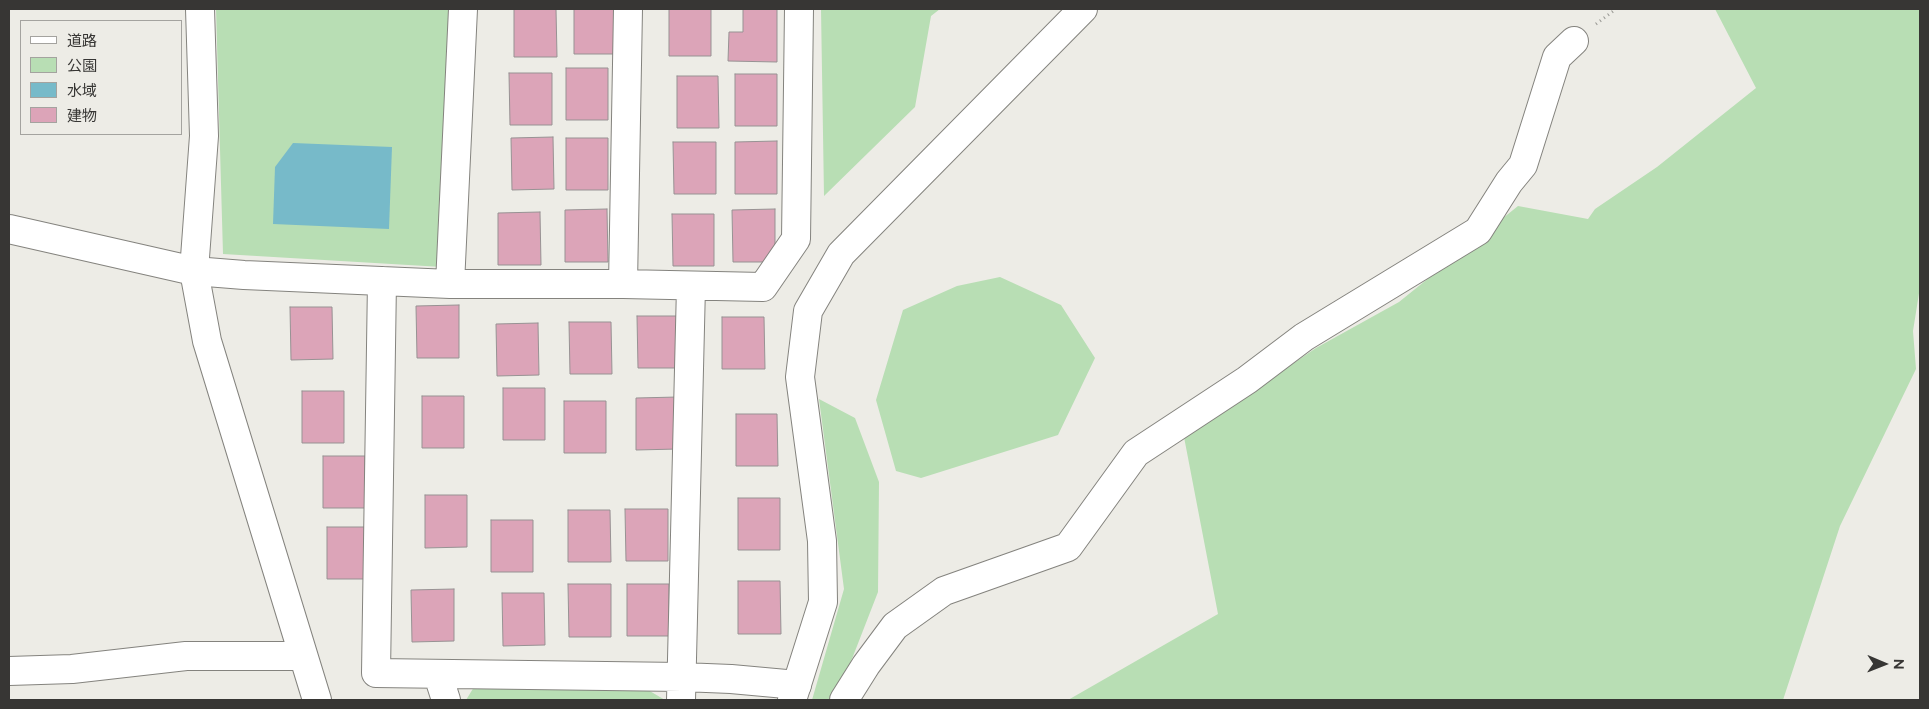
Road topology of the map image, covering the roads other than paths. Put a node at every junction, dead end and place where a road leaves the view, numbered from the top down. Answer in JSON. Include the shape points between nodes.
{"nodes":[{"id":1,"x":200,"y":9,"type":"edge"},
{"id":2,"x":464,"y":9,"type":"edge"},
{"id":3,"x":628,"y":9,"type":"edge"},
{"id":4,"x":799,"y":9,"type":"edge"},
{"id":5,"x":1083,"y":9,"type":"edge"},
{"id":6,"x":1574,"y":41,"type":"dead end"},
{"id":7,"x":9,"y":229,"type":"edge"},
{"id":8,"x":194,"y":270,"type":"junction"},
{"id":9,"x":382,"y":281,"type":"junction"},
{"id":10,"x":450,"y":284,"type":"junction"},
{"id":11,"x":623,"y":284,"type":"junction"},
{"id":12,"x":691,"y":286,"type":"junction"},
{"id":13,"x":302,"y":656,"type":"junction"},
{"id":14,"x":9,"y":671,"type":"edge"},
{"id":15,"x":438,"y":675,"type":"junction"},
{"id":16,"x":681,"y":688,"type":"edge"},
{"id":17,"x":794,"y":692,"type":"edge"},
{"id":18,"x":317,"y":700,"type":"edge"},
{"id":19,"x":446,"y":700,"type":"edge"},
{"id":20,"x":844,"y":700,"type":"edge"}],
"edges":[{"from":1,"to":8,"type":"street","via":[[204,136]]},
{"from":2,"to":10,"type":"street"},
{"from":3,"to":11,"type":"street"},
{"from":4,"to":12,"type":"street","via":[[796,239],[763,287]]},
{"from":5,"to":17,"type":"street","via":[[841,254],[808,310],[800,377],[822,541],[823,602]]},
{"from":6,"to":20,"type":"street","via":[[1557,58],[1523,165],[1508,182],[1478,231],[1304,337],[1247,380],[1136,453],[1068,547],[944,590],[895,626]]},
{"from":7,"to":8,"type":"street"},
{"from":8,"to":9,"type":"street"},
{"from":8,"to":13,"type":"street","via":[[207,341]]},
{"from":9,"to":10,"type":"street"},
{"from":9,"to":15,"type":"street","via":[[376,673]]},
{"from":10,"to":11,"type":"street"},
{"from":11,"to":12,"type":"street"},
{"from":12,"to":16,"type":"street"},
{"from":13,"to":14,"type":"street","via":[[186,656],[72,669]]},
{"from":13,"to":18,"type":"street"},
{"from":15,"to":16,"type":"street"},
{"from":15,"to":19,"type":"street"},
{"from":16,"to":17,"type":"street","via":[[731,678]]}]}
